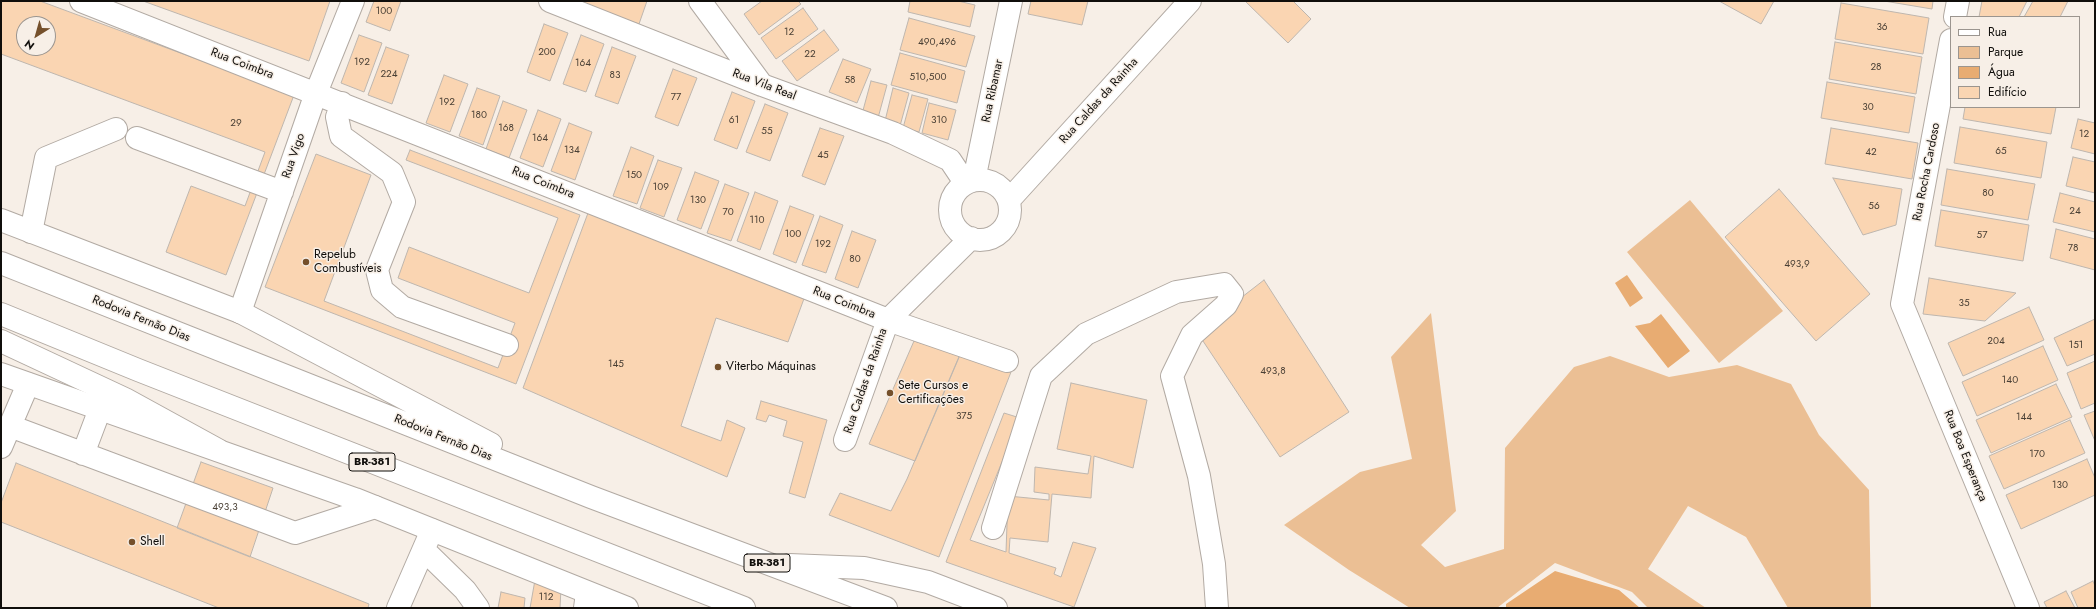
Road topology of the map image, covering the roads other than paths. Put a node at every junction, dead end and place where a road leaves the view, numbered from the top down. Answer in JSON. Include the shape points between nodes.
{"nodes":[{"id":1,"x":81,"y":1,"type":"edge"},
{"id":2,"x":353,"y":1,"type":"edge"},
{"id":3,"x":550,"y":1,"type":"edge"},
{"id":4,"x":700,"y":1,"type":"edge"},
{"id":5,"x":1012,"y":1,"type":"edge"},
{"id":6,"x":1190,"y":1,"type":"edge"},
{"id":7,"x":1958,"y":1,"type":"edge"},
{"id":8,"x":1955,"y":16,"type":"edge"},
{"id":9,"x":1950,"y":45,"type":"edge"},
{"id":10,"x":762,"y":85,"type":"junction"},
{"id":11,"x":316,"y":93,"type":"junction"},
{"id":12,"x":342,"y":103,"type":"junction"},
{"id":13,"x":116,"y":130,"type":"dead end"},
{"id":14,"x":137,"y":138,"type":"dead end"},
{"id":15,"x":968,"y":183,"type":"junction"},
{"id":16,"x":282,"y":192,"type":"junction"},
{"id":17,"x":1008,"y":200,"type":"junction"},
{"id":18,"x":1,"y":220,"type":"edge"},
{"id":19,"x":31,"y":232,"type":"junction"},
{"id":20,"x":972,"y":238,"type":"junction"},
{"id":21,"x":1,"y":263,"type":"edge"},
{"id":22,"x":1902,"y":304,"type":"joint"},
{"id":23,"x":240,"y":312,"type":"junction"},
{"id":24,"x":1,"y":314,"type":"edge"},
{"id":25,"x":888,"y":320,"type":"junction"},
{"id":26,"x":1,"y":341,"type":"edge"},
{"id":27,"x":507,"y":345,"type":"dead end"},
{"id":28,"x":1007,"y":361,"type":"dead end"},
{"id":29,"x":1,"y":374,"type":"edge"},
{"id":30,"x":28,"y":384,"type":"junction"},
{"id":31,"x":100,"y":409,"type":"junction"},
{"id":32,"x":10,"y":426,"type":"junction"},
{"id":33,"x":845,"y":440,"type":"dead end"},
{"id":34,"x":1,"y":447,"type":"edge"},
{"id":35,"x":218,"y":450,"type":"junction"},
{"id":36,"x":84,"y":454,"type":"junction"},
{"id":37,"x":591,"y":497,"type":"junction"},
{"id":38,"x":375,"y":507,"type":"junction"},
{"id":39,"x":994,"y":528,"type":"dead end"},
{"id":40,"x":432,"y":530,"type":"junction"},
{"id":41,"x":424,"y":550,"type":"junction"},
{"id":42,"x":770,"y":564,"type":"junction"},
{"id":43,"x":586,"y":600,"type":"edge"},
{"id":44,"x":398,"y":608,"type":"edge"},
{"id":45,"x":478,"y":608,"type":"edge"},
{"id":46,"x":627,"y":608,"type":"edge"},
{"id":47,"x":744,"y":608,"type":"edge"},
{"id":48,"x":886,"y":608,"type":"edge"},
{"id":49,"x":996,"y":608,"type":"edge"},
{"id":50,"x":1217,"y":608,"type":"edge"},
{"id":51,"x":2028,"y":608,"type":"edge"}],
"edges":[{"from":1,"to":11,"type":"main road","name":"Rua Coimbra"},
{"from":2,"to":11,"type":"main road","name":"Rua Vigo"},
{"from":3,"to":10,"type":"main road","name":"Rua Vila Real"},
{"from":4,"to":10,"type":"main road"},
{"from":5,"to":15,"type":"main road","name":"Rua Ribamar"},
{"from":6,"to":17,"type":"main road","name":"Rua Caldas da Rainha"},
{"from":7,"to":8,"type":"main road"},
{"from":9,"to":22,"type":"main road","name":"Rua Rocha Cardoso"},
{"from":10,"to":15,"type":"main road","name":"Rua Vila Real","via":[[894,133],[950,160]]},
{"from":11,"to":12,"type":"main road","name":"Rua Coimbra"},
{"from":11,"to":16,"type":"main road","name":"Rua Vigo"},
{"from":12,"to":25,"type":"main road","name":"Rua Coimbra"},
{"from":12,"to":27,"type":"main road","via":[[337,117],[341,136],[392,173],[404,202],[377,270],[382,290],[402,307]]},
{"from":13,"to":19,"type":"main road","via":[[46,158]]},
{"from":14,"to":16,"type":"main road"},
{"from":15,"to":17,"type":"main road","via":[[982,180],[999,186]]},
{"from":15,"to":20,"type":"main road","via":[[951,201],[950,210],[956,228]]},
{"from":16,"to":23,"type":"main road","name":"Rua Vigo"},
{"from":17,"to":20,"type":"main road","via":[[1009,219],[1005,227],[990,238]]},
{"from":18,"to":19,"type":"main road","number":"BR-381"},
{"from":19,"to":23,"type":"main road","number":"BR-381"},
{"from":20,"to":25,"type":"main road","name":"Rua Caldas da Rainha"},
{"from":21,"to":37,"type":"main road","name":"Rodovia Fernão Dias","number":"BR-381"},
{"from":22,"to":51,"type":"main road","name":"Rua Boa Esperança"},
{"from":23,"to":37,"type":"main road","number":"BR-381"},
{"from":24,"to":47,"type":"main road","number":"BR-381","via":[[152,376]]},
{"from":25,"to":28,"type":"main road","name":"Rua Coimbra"},
{"from":25,"to":33,"type":"main road","name":"Rua Caldas da Rainha"},
{"from":26,"to":35,"type":"main road","via":[[125,399]]},
{"from":29,"to":30,"type":"main road"},
{"from":30,"to":31,"type":"main road"},
{"from":30,"to":32,"type":"main road"},
{"from":31,"to":35,"type":"main road"},
{"from":31,"to":36,"type":"main road"},
{"from":32,"to":34,"type":"main road"},
{"from":32,"to":36,"type":"main road"},
{"from":35,"to":38,"type":"main road"},
{"from":36,"to":38,"type":"main road","via":[[295,533]]},
{"from":37,"to":42,"type":"main road","name":"Rodovia Fernão Dias","number":"BR-381"},
{"from":38,"to":40,"type":"main road"},
{"from":39,"to":50,"type":"main road","via":[[1041,376],[1086,334],[1176,292],[1224,284],[1232,294],[1226,305],[1192,335],[1172,376],[1199,476],[1214,564]]},
{"from":40,"to":41,"type":"main road"},
{"from":40,"to":43,"type":"main road"},
{"from":41,"to":44,"type":"main road"},
{"from":41,"to":45,"type":"main road","via":[[465,590]]},
{"from":42,"to":48,"type":"main road","name":"Rodovia Fernão Dias","number":"BR-381"},
{"from":42,"to":49,"type":"main road","via":[[864,568],[928,582]]},
{"from":43,"to":46,"type":"main road"}]}
